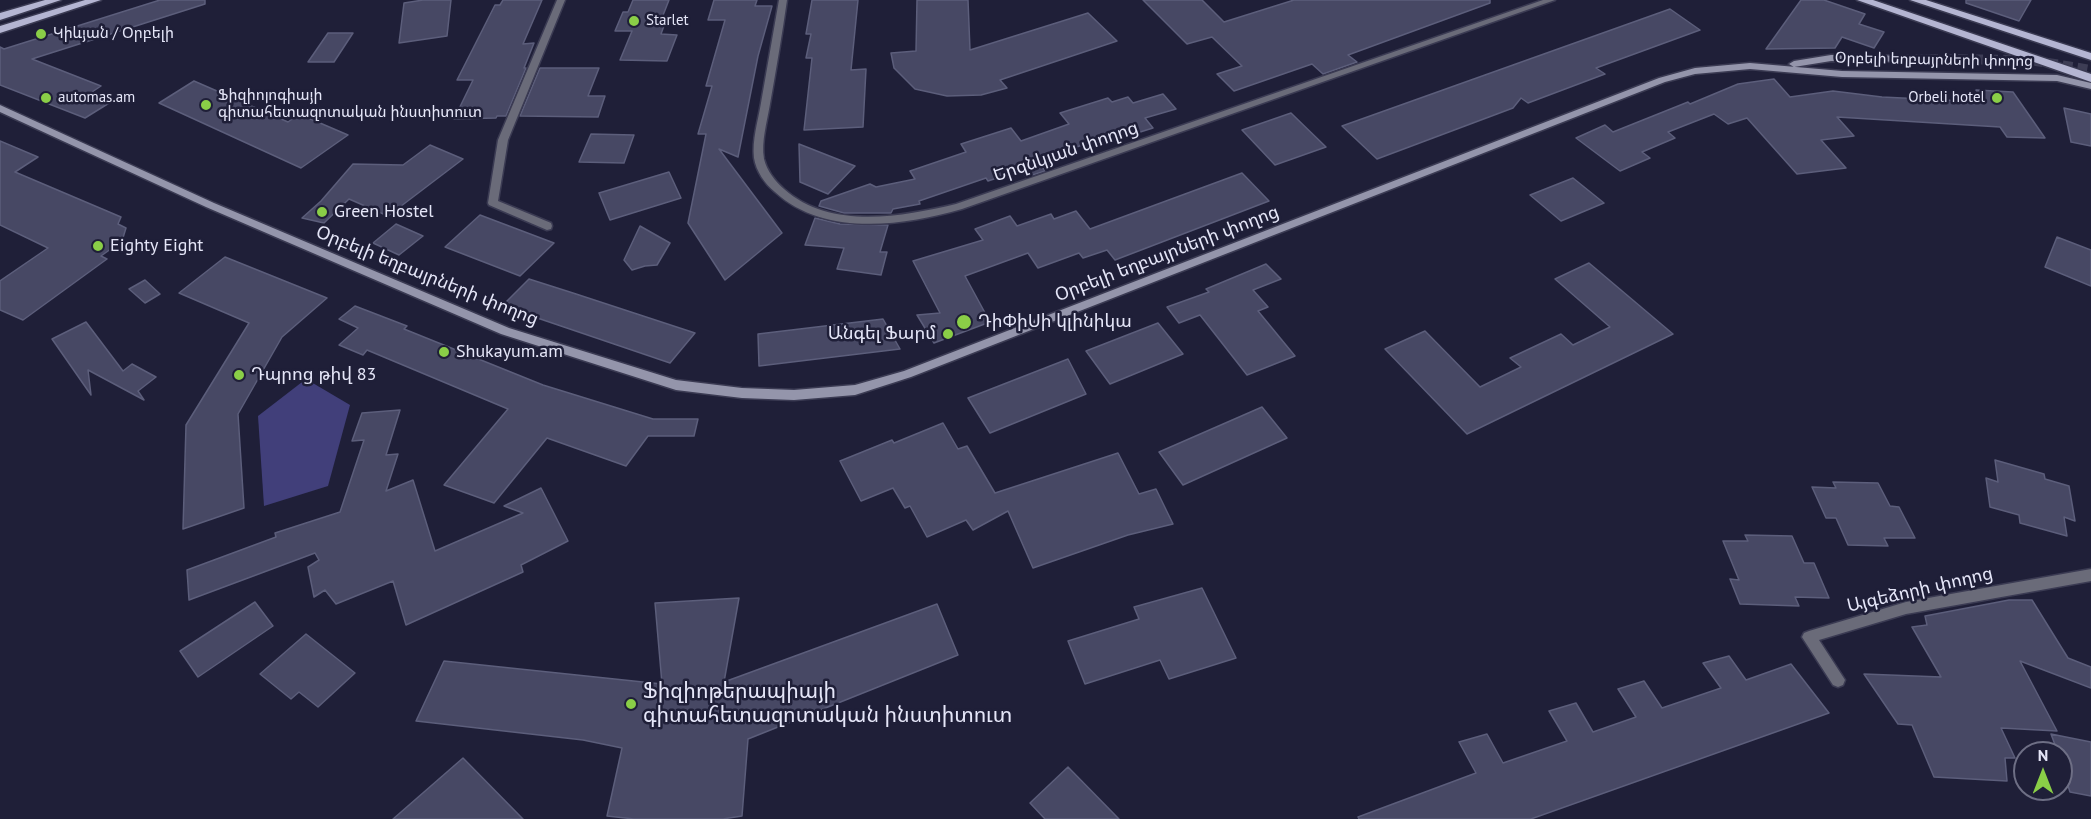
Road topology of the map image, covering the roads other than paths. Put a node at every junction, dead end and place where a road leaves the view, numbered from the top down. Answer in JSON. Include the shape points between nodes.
{"nodes":[{"id":1,"x":56,"y":0,"type":"edge"},
{"id":2,"x":96,"y":0,"type":"edge"},
{"id":3,"x":561,"y":0,"type":"edge"},
{"id":4,"x":783,"y":0,"type":"edge"},
{"id":5,"x":1551,"y":0,"type":"edge"},
{"id":6,"x":1862,"y":0,"type":"edge"},
{"id":7,"x":1916,"y":0,"type":"edge"},
{"id":8,"x":0,"y":17,"type":"edge"},
{"id":9,"x":0,"y":30,"type":"edge"},
{"id":10,"x":2091,"y":57,"type":"edge"},
{"id":11,"x":1928,"y":59,"type":"tunnel mouth"},
{"id":12,"x":1775,"y":67,"type":"junction"},
{"id":13,"x":2091,"y":78,"type":"edge"},
{"id":14,"x":2091,"y":86,"type":"edge"},
{"id":15,"x":0,"y":108,"type":"edge"},
{"id":16,"x":547,"y":226,"type":"dead end"},
{"id":17,"x":2091,"y":574,"type":"edge"},
{"id":18,"x":1838,"y":680,"type":"dead end"}],
"edges":[{"from":1,"to":8,"type":"main road"},
{"from":2,"to":9,"type":"main road"},
{"from":3,"to":16,"type":"street","via":[[503,140],[493,203]]},
{"from":4,"to":5,"type":"street","name":"Երզնկյան փողոց","via":[[758,159],[783,196],[810,212],[851,219],[926,216],[958,207]]},
{"from":6,"to":13,"type":"main road"},
{"from":7,"to":10,"type":"main road"},
{"from":11,"to":12,"type":"street","name":"Օրբելի եղբայրների փողոց","via":[[1831,58]]},
{"from":12,"to":14,"type":"street","name":"Օրբելի եղբայրների փողոց","via":[[1842,74],[2057,78]]},
{"from":12,"to":15,"type":"street","name":"Օրբելի եղբայրների փողոց","via":[[1729,66],[1662,80],[915,371],[855,390],[794,395],[675,385],[505,331],[210,205]]},
{"from":17,"to":18,"type":"street","name":"Այգեձորի փողոց","via":[[1914,606],[1809,637]]}]}
